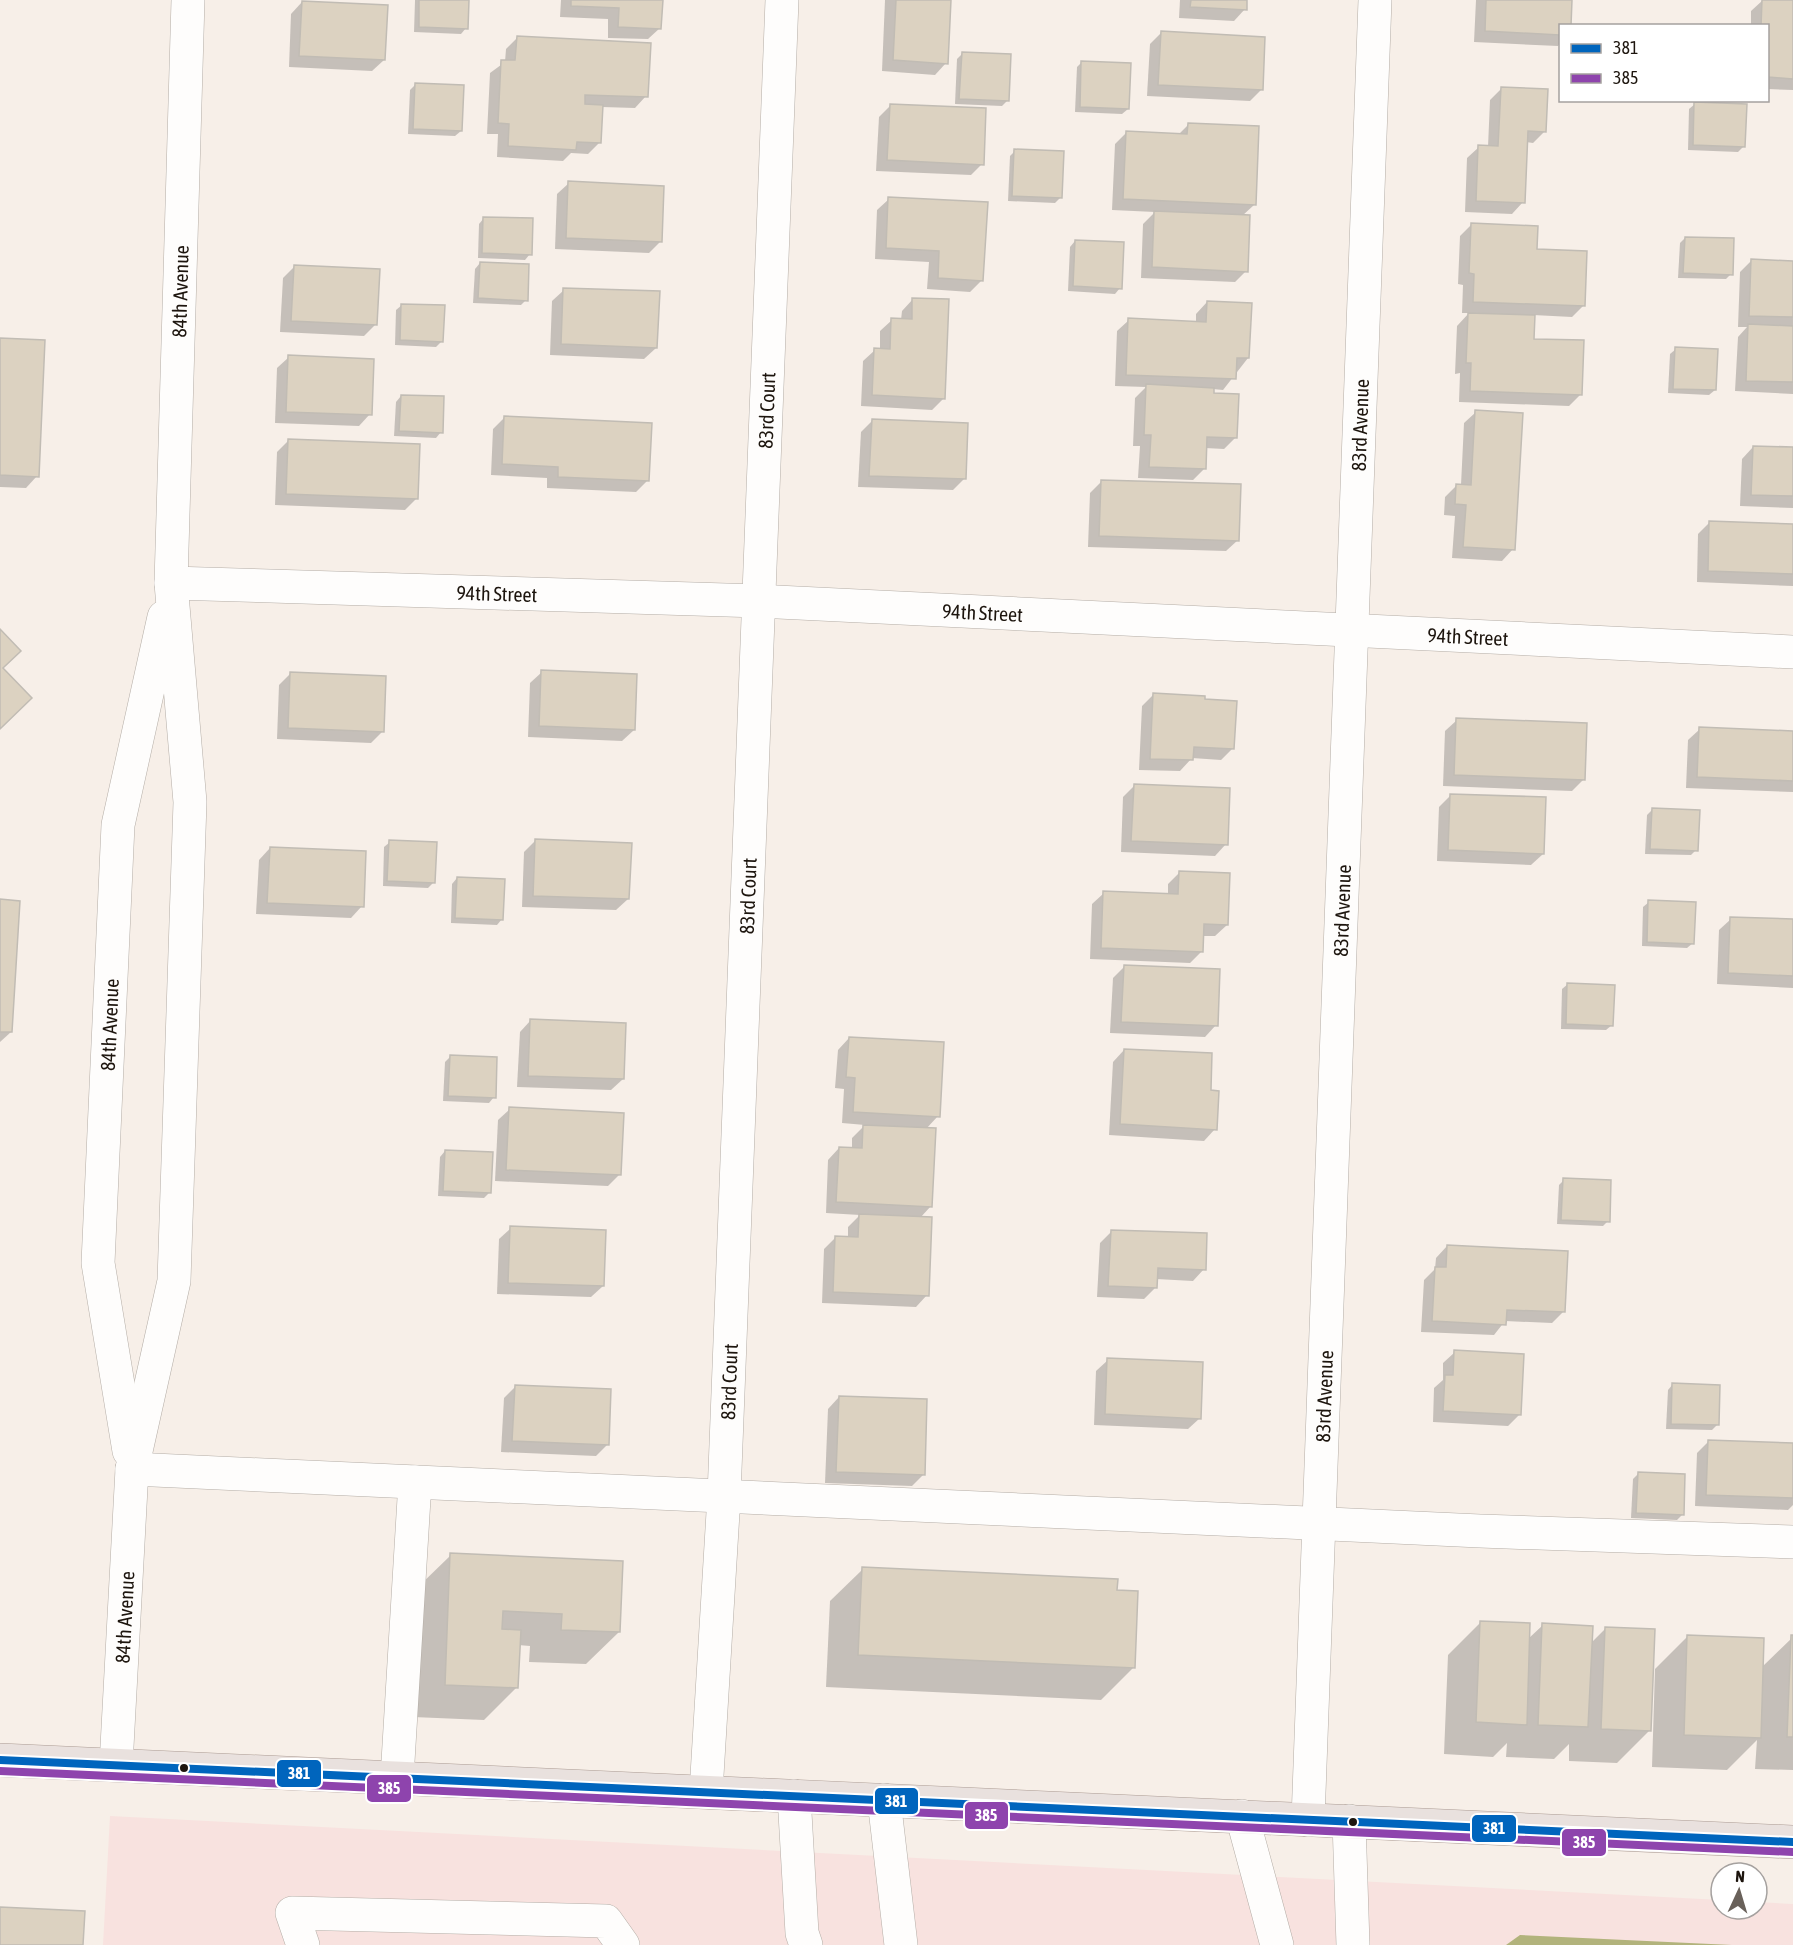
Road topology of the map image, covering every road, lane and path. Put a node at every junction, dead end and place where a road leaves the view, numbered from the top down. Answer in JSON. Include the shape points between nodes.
{"nodes":[{"id":1,"x":188,"y":0,"type":"edge"},
{"id":2,"x":782,"y":0,"type":"edge"},
{"id":3,"x":1375,"y":0,"type":"edge"},
{"id":4,"x":171,"y":583,"type":"junction"},
{"id":5,"x":759,"y":601,"type":"junction"},
{"id":6,"x":1350,"y":630,"type":"junction"},
{"id":7,"x":1793,"y":652,"type":"edge"},
{"id":8,"x":132,"y":1469,"type":"junction"},
{"id":9,"x":415,"y":1482,"type":"junction"},
{"id":10,"x":724,"y":1496,"type":"junction"},
{"id":11,"x":1320,"y":1523,"type":"junction"},
{"id":12,"x":1793,"y":1542,"type":"edge"},
{"id":13,"x":0,"y":1760,"type":"edge"},
{"id":14,"x":116,"y":1765,"type":"junction"},
{"id":15,"x":397,"y":1778,"type":"junction"},
{"id":16,"x":706,"y":1792,"type":"junction"},
{"id":17,"x":794,"y":1796,"type":"junction"},
{"id":18,"x":884,"y":1800,"type":"junction"},
{"id":19,"x":1242,"y":1816,"type":"junction"},
{"id":20,"x":1308,"y":1820,"type":"junction"},
{"id":21,"x":1349,"y":1821,"type":"junction"},
{"id":22,"x":1793,"y":1842,"type":"edge"},
{"id":23,"x":614,"y":1933,"type":"edge"},
{"id":24,"x":303,"y":1945,"type":"edge"},
{"id":25,"x":806,"y":1945,"type":"edge"},
{"id":26,"x":901,"y":1945,"type":"edge"},
{"id":27,"x":1277,"y":1945,"type":"edge"},
{"id":28,"x":1353,"y":1945,"type":"edge"}],
"edges":[{"from":1,"to":4,"type":"street","name":"84th Avenue"},
{"from":2,"to":5,"type":"street","name":"83rd Court"},
{"from":3,"to":6,"type":"street","name":"83rd Avenue"},
{"from":4,"to":5,"type":"street","name":"94th Street"},
{"from":4,"to":8,"type":"street","name":"84th Avenue","via":[[190,802],[174,1281]]},
{"from":4,"to":8,"type":"street","name":"84th Avenue","via":[[118,825],[99,1240],[98,1263]]},
{"from":5,"to":6,"type":"street","name":"94th Street"},
{"from":5,"to":10,"type":"street","name":"83rd Court"},
{"from":6,"to":7,"type":"street","name":"94th Street"},
{"from":6,"to":11,"type":"street","name":"83rd Avenue"},
{"from":8,"to":9,"type":"street"},
{"from":8,"to":14,"type":"street","name":"84th Avenue"},
{"from":9,"to":10,"type":"street"},
{"from":9,"to":15,"type":"street"},
{"from":10,"to":11,"type":"street"},
{"from":10,"to":16,"type":"street","name":"83rd Court"},
{"from":11,"to":12,"type":"street"},
{"from":11,"to":20,"type":"street","name":"83rd Avenue"},
{"from":13,"to":14,"type":"main road"},
{"from":14,"to":15,"type":"main road"},
{"from":15,"to":16,"type":"main road"},
{"from":16,"to":17,"type":"main road"},
{"from":17,"to":18,"type":"main road"},
{"from":17,"to":25,"type":"street","via":[[802,1933]]},
{"from":18,"to":19,"type":"main road"},
{"from":18,"to":26,"type":"street"},
{"from":19,"to":20,"type":"main road"},
{"from":19,"to":27,"type":"street"},
{"from":20,"to":21,"type":"main road"},
{"from":21,"to":22,"type":"main road"},
{"from":21,"to":28,"type":"street"},
{"from":23,"to":24,"type":"street","via":[[292,1913]]}]}
